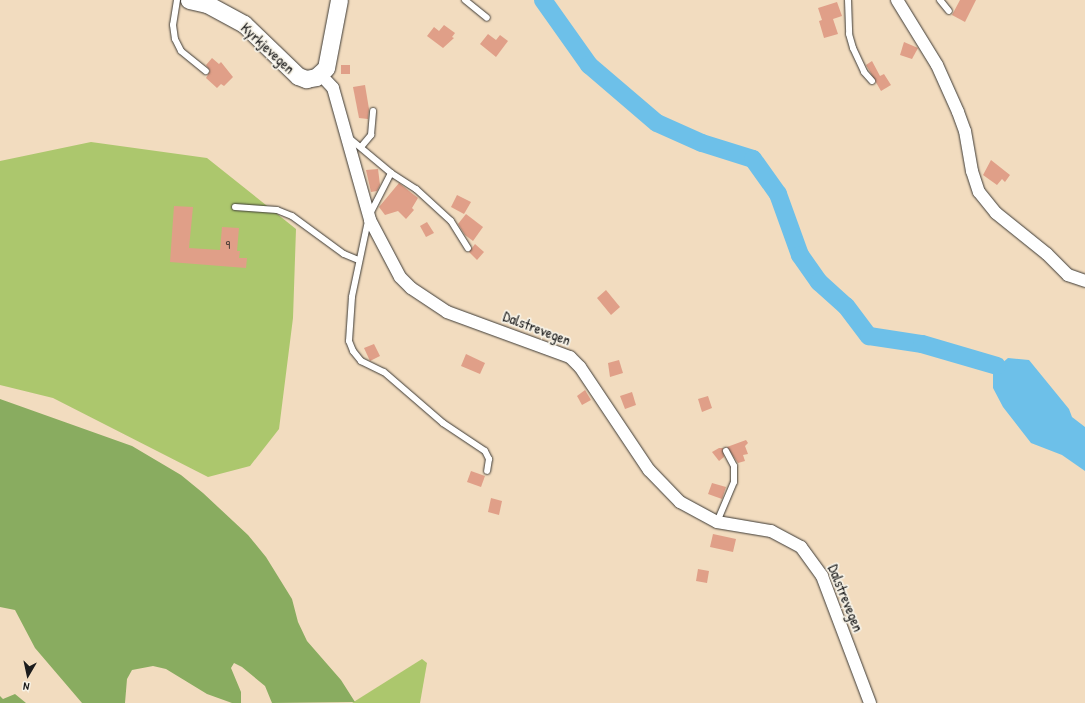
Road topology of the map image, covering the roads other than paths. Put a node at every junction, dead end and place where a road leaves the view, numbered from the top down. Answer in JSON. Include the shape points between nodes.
{"nodes":[{"id":1,"x":177,"y":0,"type":"edge"},
{"id":2,"x":189,"y":0,"type":"edge"},
{"id":3,"x":339,"y":0,"type":"edge"},
{"id":4,"x":465,"y":0,"type":"edge"},
{"id":5,"x":848,"y":0,"type":"edge"},
{"id":6,"x":897,"y":0,"type":"edge"},
{"id":7,"x":940,"y":0,"type":"edge"},
{"id":8,"x":949,"y":11,"type":"dead end"},
{"id":9,"x":487,"y":18,"type":"dead end"},
{"id":10,"x":206,"y":71,"type":"dead end"},
{"id":11,"x":320,"y":74,"type":"junction"},
{"id":12,"x":872,"y":81,"type":"dead end"},
{"id":13,"x":373,"y":111,"type":"dead end"},
{"id":14,"x":346,"y":134,"type":"junction"},
{"id":15,"x":361,"y":147,"type":"junction"},
{"id":16,"x":391,"y":172,"type":"junction"},
{"id":17,"x":235,"y":207,"type":"dead end"},
{"id":18,"x":369,"y":216,"type":"junction"},
{"id":19,"x":468,"y":248,"type":"dead end"},
{"id":20,"x":358,"y":260,"type":"junction"},
{"id":21,"x":1085,"y":281,"type":"edge"},
{"id":22,"x":726,"y":451,"type":"dead end"},
{"id":23,"x":487,"y":471,"type":"dead end"},
{"id":24,"x":717,"y":522,"type":"junction"},
{"id":25,"x":870,"y":703,"type":"edge"}],
"edges":[{"from":1,"to":10,"type":"lane","via":[[173,25],[175,39],[181,51]]},
{"from":2,"to":11,"type":"main road","name":"Kyrkjevegen","via":[[207,4],[244,24],[298,76],[306,79]]},
{"from":3,"to":11,"type":"main road","via":[[331,49],[326,68]]},
{"from":4,"to":9,"type":"lane"},
{"from":5,"to":12,"type":"lane","via":[[849,34],[853,48],[864,72]]},
{"from":6,"to":21,"type":"street","via":[[937,65],[958,112],[979,192],[996,213],[1047,254],[1068,275]]},
{"from":7,"to":8,"type":"lane"},
{"from":11,"to":14,"type":"street","name":"Dalstrevegen","via":[[333,88]]},
{"from":13,"to":15,"type":"lane","via":[[371,135]]},
{"from":14,"to":15,"type":"lane"},
{"from":14,"to":18,"type":"street","name":"Dalstrevegen"},
{"from":15,"to":16,"type":"lane"},
{"from":16,"to":18,"type":"lane","name":"Dalstrevegen"},
{"from":16,"to":19,"type":"lane","via":[[416,189],[452,221]]},
{"from":17,"to":20,"type":"lane","via":[[277,210],[292,216],[344,254]]},
{"from":18,"to":20,"type":"lane","name":"Dalstrevegen"},
{"from":18,"to":24,"type":"street","name":"Dalstrevegen","via":[[400,277],[429,302],[447,312],[570,357],[661,484],[680,502]]},
{"from":20,"to":23,"type":"lane","name":"Dalstrevegen","via":[[348,324],[349,341],[353,352],[362,361],[384,372],[443,423],[485,451],[489,459]]},
{"from":22,"to":24,"type":"lane","via":[[734,466],[734,482]]},
{"from":24,"to":25,"type":"street","name":"Dalstrevegen","via":[[771,531],[802,547],[822,576]]}]}
